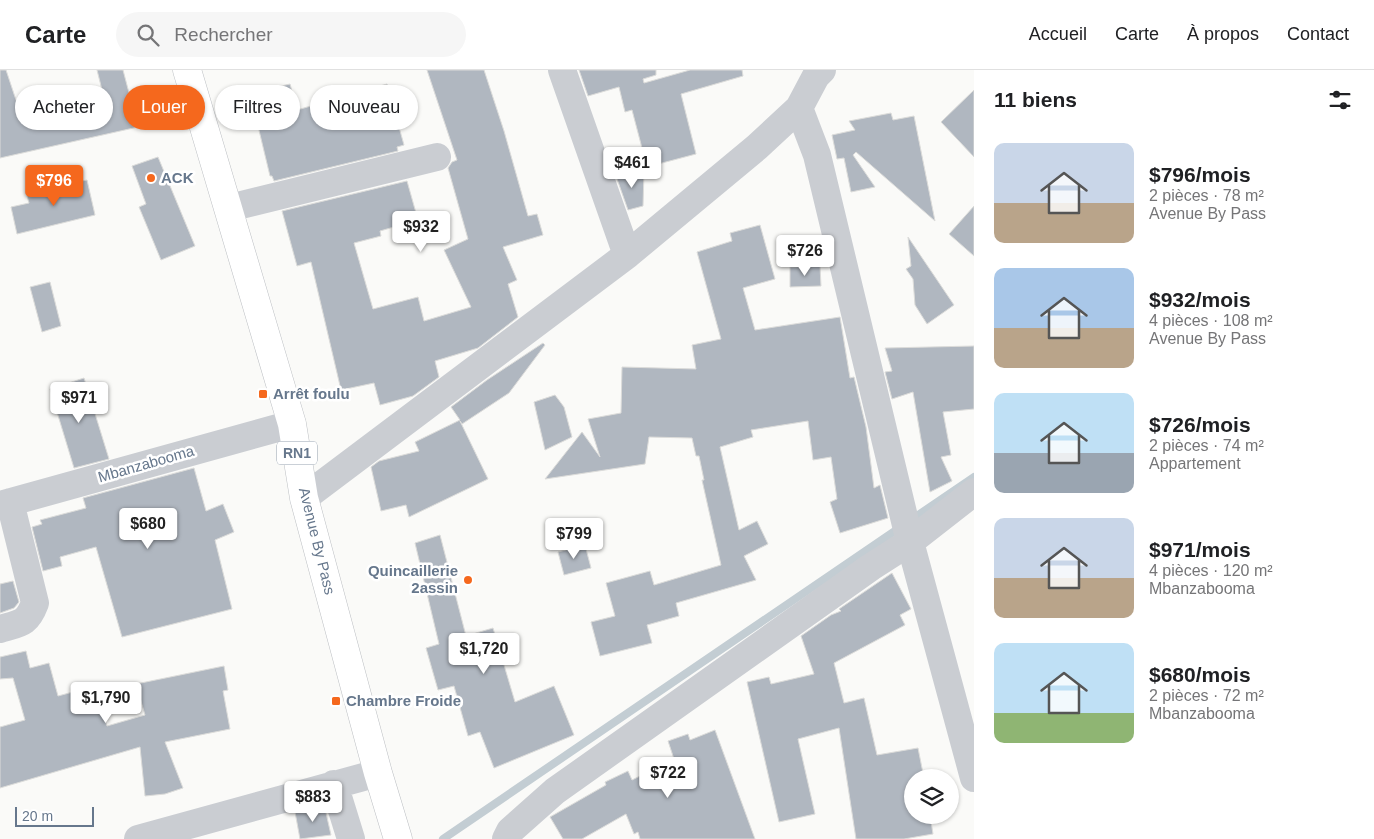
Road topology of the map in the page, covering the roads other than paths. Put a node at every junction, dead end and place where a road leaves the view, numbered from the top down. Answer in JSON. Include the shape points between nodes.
{"nodes":[{"id":1,"x":189,"y":70,"type":"edge"},
{"id":2,"x":562,"y":70,"type":"edge"},
{"id":3,"x":817,"y":72,"type":"edge"},
{"id":4,"x":799,"y":108,"type":"junction"},
{"id":5,"x":437,"y":157,"type":"dead end"},
{"id":6,"x":229,"y":208,"type":"junction"},
{"id":7,"x":627,"y":255,"type":"junction"},
{"id":8,"x":292,"y":424,"type":"junction"},
{"id":9,"x":974,"y":492,"type":"edge"},
{"id":10,"x":304,"y":498,"type":"junction"},
{"id":11,"x":5,"y":504,"type":"edge"},
{"id":12,"x":909,"y":533,"type":"junction"},
{"id":13,"x":0,"y":628,"type":"edge"},
{"id":14,"x":378,"y":773,"type":"junction"},
{"id":15,"x":974,"y":778,"type":"edge"},
{"id":16,"x":334,"y":784,"type":"junction"},
{"id":17,"x":138,"y":839,"type":"edge"},
{"id":18,"x":351,"y":839,"type":"edge"},
{"id":19,"x":398,"y":839,"type":"edge"},
{"id":20,"x":506,"y":839,"type":"edge"}],
"edges":[{"from":1,"to":6,"type":"highway","name":"Avenue By Pass","number":"RN1"},
{"from":2,"to":7,"type":"street"},
{"from":3,"to":4,"type":"street"},
{"from":4,"to":7,"type":"street"},
{"from":4,"to":12,"type":"street","via":[[817,156]]},
{"from":5,"to":6,"type":"street"},
{"from":6,"to":8,"type":"highway","name":"Avenue By Pass","number":"RN1"},
{"from":7,"to":10,"type":"street"},
{"from":8,"to":10,"type":"highway","name":"Avenue By Pass","number":"RN1"},
{"from":8,"to":11,"type":"street","name":"Mbanzabooma"},
{"from":9,"to":12,"type":"street"},
{"from":10,"to":14,"type":"highway","name":"Avenue By Pass","number":"RN1"},
{"from":11,"to":13,"type":"street","via":[[36,603],[30,616],[22,623]]},
{"from":12,"to":15,"type":"street"},
{"from":12,"to":20,"type":"street","via":[[871,567],[555,791],[510,831]]},
{"from":14,"to":16,"type":"street"},
{"from":14,"to":19,"type":"highway","name":"Avenue By Pass","number":"RN1"},
{"from":16,"to":17,"type":"street"},
{"from":16,"to":18,"type":"street"}]}
